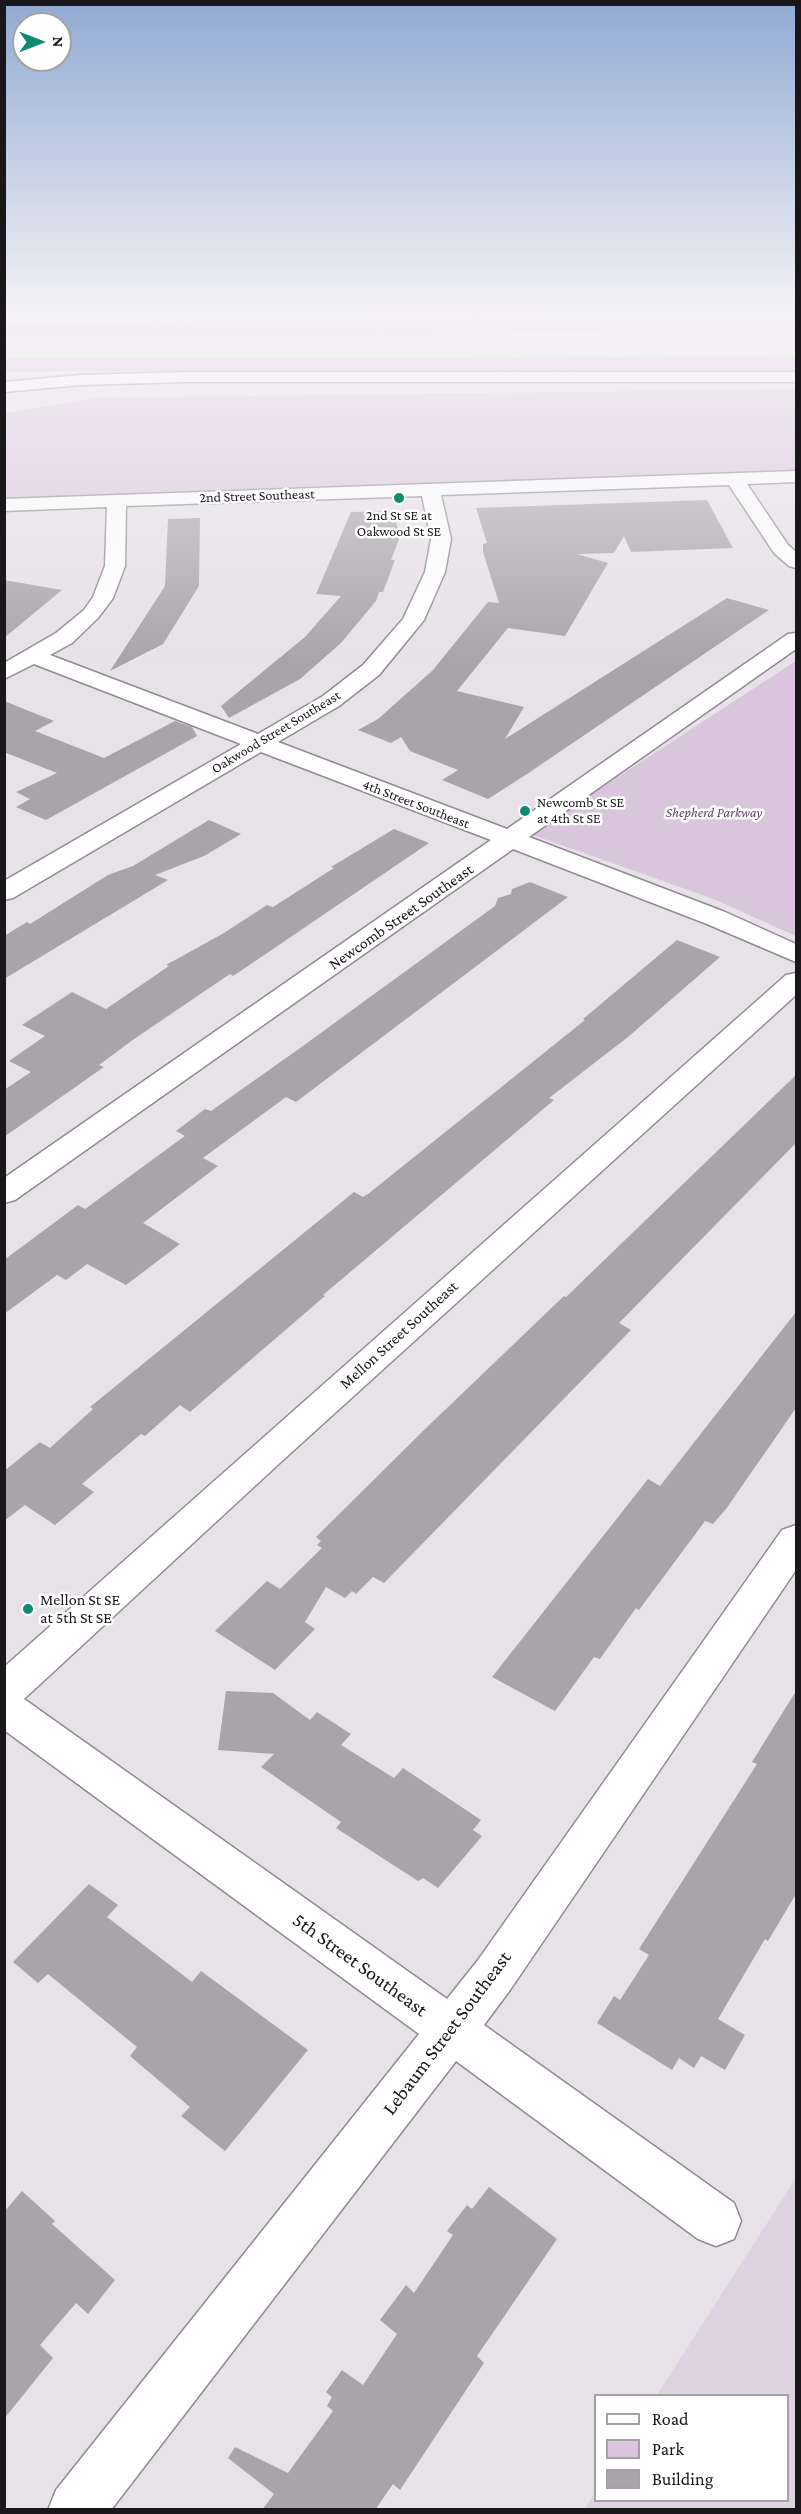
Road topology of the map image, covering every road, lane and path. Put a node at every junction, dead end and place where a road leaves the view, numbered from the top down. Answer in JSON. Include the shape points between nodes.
{"nodes":[{"id":1,"x":796,"y":477,"type":"edge"},
{"id":2,"x":735,"y":480,"type":"junction"},
{"id":3,"x":430,"y":490,"type":"junction"},
{"id":4,"x":117,"y":501,"type":"junction"},
{"id":5,"x":4,"y":505,"type":"edge"},
{"id":6,"x":796,"y":562,"type":"edge"},
{"id":7,"x":796,"y":639,"type":"edge"},
{"id":8,"x":33,"y":656,"type":"junction"},
{"id":9,"x":4,"y":672,"type":"edge"},
{"id":10,"x":261,"y":744,"type":"junction"},
{"id":11,"x":510,"y":840,"type":"junction"},
{"id":12,"x":4,"y":892,"type":"edge"},
{"id":13,"x":796,"y":954,"type":"edge"},
{"id":14,"x":796,"y":981,"type":"edge"},
{"id":15,"x":4,"y":1193,"type":"edge"},
{"id":16,"x":796,"y":1540,"type":"edge"},
{"id":17,"x":4,"y":1692,"type":"edge"},
{"id":18,"x":4,"y":1707,"type":"edge"},
{"id":19,"x":450,"y":2031,"type":"junction"},
{"id":20,"x":716,"y":2221,"type":"dead end"},
{"id":21,"x":75,"y":2510,"type":"edge"}],
"edges":[{"from":1,"to":2,"type":"street","name":"2nd Street Southeast"},
{"from":2,"to":3,"type":"street","name":"2nd Street Southeast"},
{"from":2,"to":6,"type":"street","via":[[781,549]]},
{"from":3,"to":4,"type":"street","name":"2nd Street Southeast"},
{"from":3,"to":10,"type":"street","name":"Oakwood Street Southeast","via":[[441,539],[435,572],[413,620],[391,649],[358,680]]},
{"from":4,"to":5,"type":"street","name":"2nd Street Southeast"},
{"from":4,"to":8,"type":"street","via":[[115,566],[108,590],[74,630]]},
{"from":7,"to":11,"type":"street","name":"Newcomb Street Southeast"},
{"from":8,"to":9,"type":"street"},
{"from":8,"to":10,"type":"street","name":"4th Street Southeast"},
{"from":10,"to":11,"type":"street","name":"4th Street Southeast"},
{"from":10,"to":12,"type":"street","name":"Oakwood Street Southeast"},
{"from":11,"to":13,"type":"street","name":"4th Street Southeast","via":[[716,918]]},
{"from":11,"to":15,"type":"street","name":"Newcomb Street Southeast"},
{"from":14,"to":17,"type":"street","name":"Mellon Street Southeast","via":[[269,1450]]},
{"from":16,"to":19,"type":"street","name":"Lebaum Street Southeast","via":[[494,1975]]},
{"from":18,"to":19,"type":"street","name":"5th Street Southeast"},
{"from":19,"to":20,"type":"street","name":"5th Street Southeast"},
{"from":19,"to":21,"type":"street","name":"Lebaum Street Southeast"}]}
